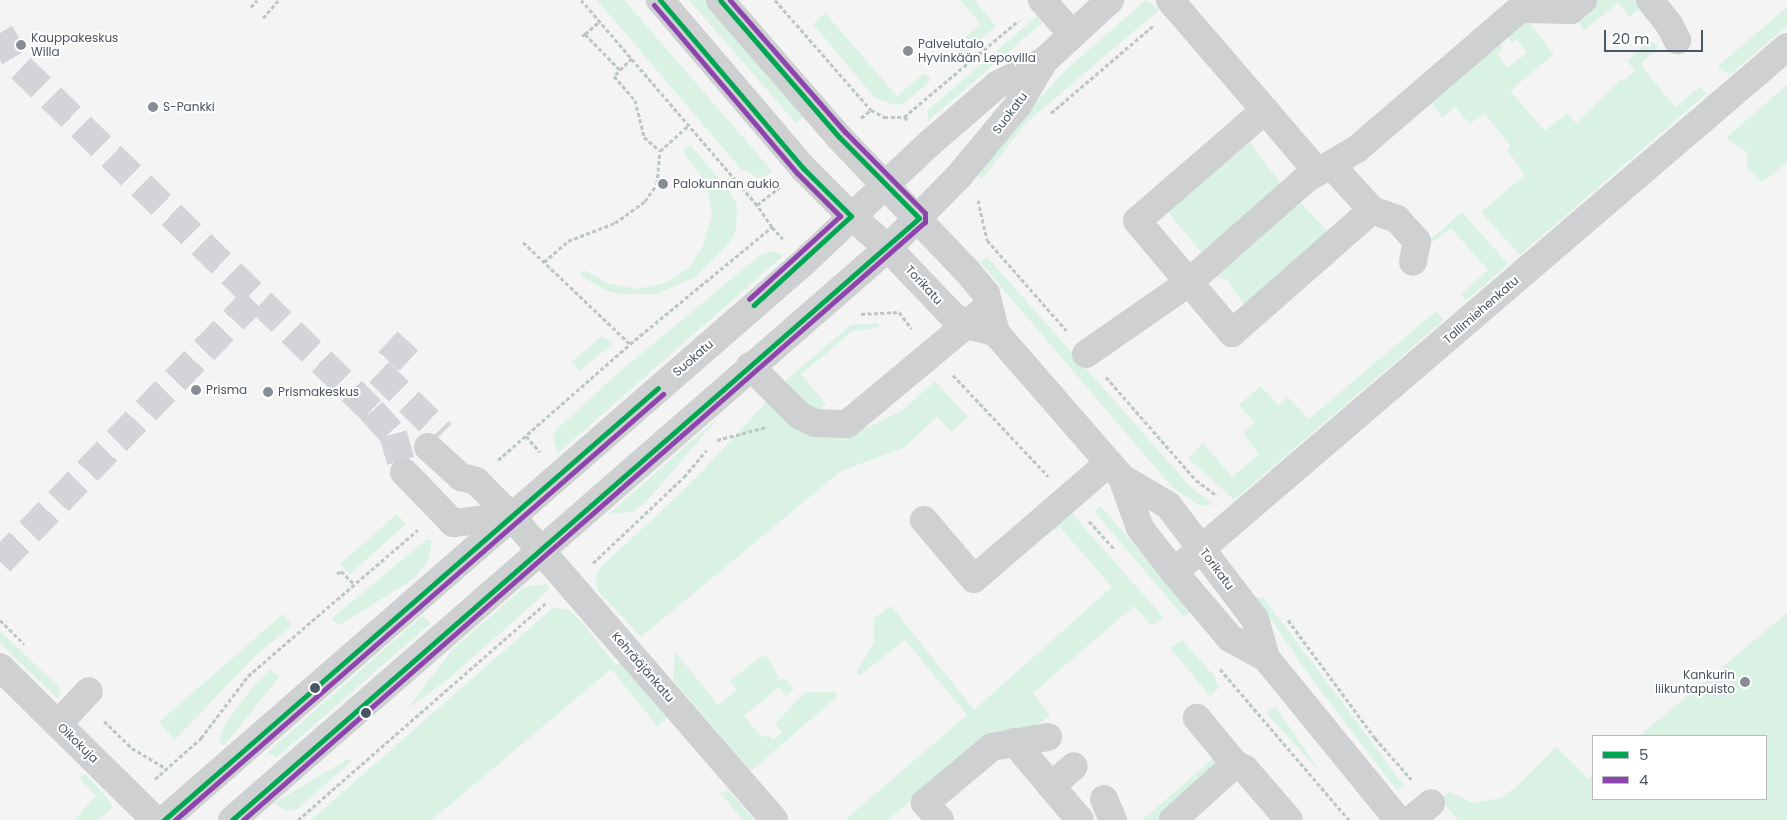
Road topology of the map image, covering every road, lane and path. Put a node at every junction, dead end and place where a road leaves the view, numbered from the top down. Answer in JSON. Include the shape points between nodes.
{"nodes":[{"id":1,"x":257,"y":0,"type":"edge"},
{"id":2,"x":581,"y":0,"type":"edge"},
{"id":3,"x":660,"y":0,"type":"edge"},
{"id":4,"x":720,"y":0,"type":"edge"},
{"id":5,"x":775,"y":0,"type":"edge"},
{"id":6,"x":1042,"y":0,"type":"edge"},
{"id":7,"x":1110,"y":0,"type":"edge"},
{"id":8,"x":1583,"y":0,"type":"edge"},
{"id":9,"x":1650,"y":0,"type":"edge"},
{"id":10,"x":278,"y":1,"type":"dead end"},
{"id":11,"x":1173,"y":3,"type":"edge"},
{"id":12,"x":251,"y":7,"type":"dead end"},
{"id":13,"x":263,"y":18,"type":"dead end"},
{"id":14,"x":600,"y":21,"type":"junction"},
{"id":15,"x":1072,"y":34,"type":"junction"},
{"id":16,"x":1677,"y":40,"type":"dead end"},
{"id":17,"x":1787,"y":47,"type":"edge"},
{"id":18,"x":632,"y":58,"type":"junction"},
{"id":19,"x":1044,"y":61,"type":"junction"},
{"id":20,"x":620,"y":70,"type":"junction"},
{"id":21,"x":904,"y":117,"type":"junction"},
{"id":22,"x":1275,"y":117,"type":"junction"},
{"id":23,"x":1045,"y":118,"type":"dead end"},
{"id":24,"x":688,"y":126,"type":"junction"},
{"id":25,"x":930,"y":143,"type":"junction"},
{"id":26,"x":660,"y":151,"type":"junction"},
{"id":27,"x":1324,"y":169,"type":"junction"},
{"id":28,"x":959,"y":176,"type":"junction"},
{"id":29,"x":885,"y":184,"type":"junction"},
{"id":30,"x":986,"y":195,"type":"dead end"},
{"id":31,"x":981,"y":204,"type":"junction"},
{"id":32,"x":1372,"y":210,"type":"junction"},
{"id":33,"x":851,"y":216,"type":"junction"},
{"id":34,"x":919,"y":218,"type":"junction"},
{"id":35,"x":523,"y":242,"type":"dead end"},
{"id":36,"x":888,"y":248,"type":"junction"},
{"id":37,"x":544,"y":262,"type":"junction"},
{"id":38,"x":1413,"y":262,"type":"dead end"},
{"id":39,"x":1188,"y":283,"type":"junction"},
{"id":40,"x":990,"y":305,"type":"junction"},
{"id":41,"x":850,"y":314,"type":"dead end"},
{"id":42,"x":967,"y":324,"type":"junction"},
{"id":43,"x":996,"y":333,"type":"junction"},
{"id":44,"x":630,"y":344,"type":"junction"},
{"id":45,"x":933,"y":353,"type":"junction"},
{"id":46,"x":1086,"y":354,"type":"junction"},
{"id":47,"x":750,"y":366,"type":"junction"},
{"id":48,"x":816,"y":424,"type":"junction"},
{"id":49,"x":720,"y":434,"type":"dead end"},
{"id":50,"x":435,"y":440,"type":"tunnel mouth"},
{"id":51,"x":708,"y":448,"type":"dead end"},
{"id":52,"x":1116,"y":470,"type":"junction"},
{"id":53,"x":404,"y":472,"type":"tunnel mouth"},
{"id":54,"x":476,"y":481,"type":"junction"},
{"id":55,"x":441,"y":510,"type":"junction"},
{"id":56,"x":511,"y":516,"type":"junction"},
{"id":57,"x":924,"y":520,"type":"dead end"},
{"id":58,"x":1235,"y":520,"type":"junction"},
{"id":59,"x":1202,"y":548,"type":"junction"},
{"id":60,"x":541,"y":550,"type":"junction"},
{"id":61,"x":1174,"y":572,"type":"junction"},
{"id":62,"x":336,"y":574,"type":"dead end"},
{"id":63,"x":570,"y":583,"type":"junction"},
{"id":64,"x":354,"y":584,"type":"junction"},
{"id":65,"x":1284,"y":613,"type":"dead end"},
{"id":66,"x":1266,"y":658,"type":"junction"},
{"id":67,"x":0,"y":667,"type":"edge"},
{"id":68,"x":89,"y":691,"type":"dead end"},
{"id":69,"x":1197,"y":718,"type":"dead end"},
{"id":70,"x":58,"y":724,"type":"junction"},
{"id":71,"x":1048,"y":737,"type":"dead end"},
{"id":72,"x":1014,"y":742,"type":"junction"},
{"id":73,"x":1234,"y":764,"type":"junction"},
{"id":74,"x":1074,"y":766,"type":"dead end"},
{"id":75,"x":1052,"y":786,"type":"junction"},
{"id":76,"x":134,"y":799,"type":"junction"},
{"id":77,"x":1421,"y":812,"type":"edge"},
{"id":78,"x":155,"y":820,"type":"edge"},
{"id":79,"x":164,"y":820,"type":"edge"},
{"id":80,"x":232,"y":820,"type":"edge"},
{"id":81,"x":298,"y":820,"type":"edge"},
{"id":82,"x":774,"y":820,"type":"edge"},
{"id":83,"x":940,"y":820,"type":"edge"},
{"id":84,"x":1080,"y":820,"type":"edge"},
{"id":85,"x":1173,"y":820,"type":"edge"},
{"id":86,"x":1289,"y":820,"type":"edge"},
{"id":87,"x":1398,"y":820,"type":"edge"}],
"edges":[{"from":1,"to":12,"type":"path"},
{"from":2,"to":14,"type":"path"},
{"from":3,"to":33,"type":"street","name":"Torikatu","via":[[803,168]]},
{"from":4,"to":29,"type":"street","name":"Torikatu"},
{"from":5,"to":21,"type":"path","via":[[871,110],[884,117]]},
{"from":6,"to":15,"type":"street"},
{"from":6,"to":21,"type":"path"},
{"from":7,"to":15,"type":"street","name":"Suokatu"},
{"from":8,"to":27,"type":"street","via":[[1571,10],[1520,9],[1357,149]]},
{"from":9,"to":16,"type":"street"},
{"from":10,"to":13,"type":"path"},
{"from":11,"to":22,"type":"street"},
{"from":11,"to":23,"type":"path"},
{"from":14,"to":18,"type":"path"},
{"from":14,"to":20,"type":"path","via":[[584,35]]},
{"from":15,"to":19,"type":"street","name":"Suokatu"},
{"from":17,"to":58,"type":"street","name":"Tallimiehenkatu"},
{"from":18,"to":20,"type":"path"},
{"from":18,"to":24,"type":"path"},
{"from":19,"to":25,"type":"street","name":"Suokatu","via":[[998,86]]},
{"from":19,"to":28,"type":"street","name":"Suokatu","via":[[1018,105]]},
{"from":20,"to":26,"type":"path","via":[[614,76],[635,100],[644,136]]},
{"from":21,"to":25,"type":"path"},
{"from":22,"to":27,"type":"street"},
{"from":22,"to":39,"type":"street","via":[[1137,221]]},
{"from":24,"to":26,"type":"path"},
{"from":24,"to":44,"type":"path","via":[[757,205],[772,227]]},
{"from":25,"to":29,"type":"street","name":"Suokatu"},
{"from":26,"to":37,"type":"path","via":[[657,184],[645,201],[615,223],[568,241]]},
{"from":27,"to":32,"type":"street"},
{"from":27,"to":39,"type":"street"},
{"from":28,"to":31,"type":"path"},
{"from":28,"to":34,"type":"street","name":"Suokatu"},
{"from":29,"to":33,"type":"street","name":"Suokatu"},
{"from":29,"to":34,"type":"street","name":"Torikatu"},
{"from":30,"to":31,"type":"path"},
{"from":31,"to":46,"type":"path","via":[[987,240]]},
{"from":32,"to":38,"type":"street","via":[[1397,219],[1417,241]]},
{"from":32,"to":39,"type":"street","via":[[1232,333]]},
{"from":33,"to":36,"type":"street","name":"Torikatu"},
{"from":33,"to":56,"type":"street","name":"Suokatu","via":[[804,262]]},
{"from":34,"to":36,"type":"street","name":"Suokatu"},
{"from":34,"to":40,"type":"street","name":"Torikatu","via":[[967,271]]},
{"from":35,"to":37,"type":"path"},
{"from":36,"to":42,"type":"street","name":"Torikatu","via":[[952,315]]},
{"from":36,"to":47,"type":"street","name":"Suokatu"},
{"from":37,"to":44,"type":"path"},
{"from":39,"to":46,"type":"street"},
{"from":40,"to":42,"type":"street"},
{"from":40,"to":43,"type":"street","name":"Torikatu"},
{"from":41,"to":45,"type":"path","via":[[899,312]]},
{"from":42,"to":43,"type":"street","name":"Torikatu"},
{"from":42,"to":45,"type":"street"},
{"from":43,"to":52,"type":"street","name":"Torikatu"},
{"from":44,"to":54,"type":"path"},
{"from":45,"to":48,"type":"street","via":[[847,424]]},
{"from":46,"to":58,"type":"path","via":[[1196,480],[1224,502]]},
{"from":47,"to":48,"type":"street","via":[[800,416]]},
{"from":47,"to":60,"type":"street","name":"Suokatu"},
{"from":48,"to":49,"type":"path","via":[[785,424],[714,441]]},
{"from":50,"to":54,"type":"street","name":"Kehrääjänkatu","via":[[461,477]]},
{"from":51,"to":63,"type":"path","via":[[684,477]]},
{"from":52,"to":57,"type":"street","via":[[974,579]]},
{"from":52,"to":59,"type":"street","name":"Torikatu","via":[[1168,505]]},
{"from":52,"to":61,"type":"street","name":"Torikatu","via":[[1140,528]]},
{"from":53,"to":55,"type":"street"},
{"from":54,"to":56,"type":"street","name":"Kehrääjänkatu"},
{"from":55,"to":56,"type":"street","via":[[453,523]]},
{"from":55,"to":64,"type":"path"},
{"from":56,"to":60,"type":"street","name":"Kehrääjänkatu"},
{"from":56,"to":79,"type":"street","name":"Suokatu"},
{"from":58,"to":59,"type":"street","name":"Tallimiehenkatu"},
{"from":59,"to":61,"type":"street","name":"Tallimiehenkatu"},
{"from":59,"to":66,"type":"street","name":"Torikatu","via":[[1254,619]]},
{"from":60,"to":63,"type":"street","name":"Kehrääjänkatu"},
{"from":60,"to":80,"type":"street","name":"Suokatu"},
{"from":61,"to":66,"type":"street","name":"Torikatu","via":[[1230,638]]},
{"from":62,"to":64,"type":"path","via":[[341,571]]},
{"from":63,"to":81,"type":"path"},
{"from":63,"to":82,"type":"street","name":"Kehrääjänkatu"},
{"from":64,"to":76,"type":"path","via":[[248,676],[201,738]]},
{"from":65,"to":77,"type":"path","via":[[1375,738]]},
{"from":66,"to":87,"type":"street","name":"Torikatu"},
{"from":67,"to":70,"type":"street","name":"Oikokuja"},
{"from":68,"to":70,"type":"street"},
{"from":69,"to":73,"type":"street"},
{"from":70,"to":76,"type":"street","name":"Oikokuja"},
{"from":71,"to":72,"type":"street"},
{"from":72,"to":75,"type":"street"},
{"from":72,"to":83,"type":"street","via":[[992,747],[925,803]]},
{"from":73,"to":85,"type":"street"},
{"from":73,"to":86,"type":"street","via":[[1245,769]]},
{"from":74,"to":75,"type":"street"},
{"from":75,"to":84,"type":"street"},
{"from":76,"to":78,"type":"street","name":"Oikokuja"}]}
